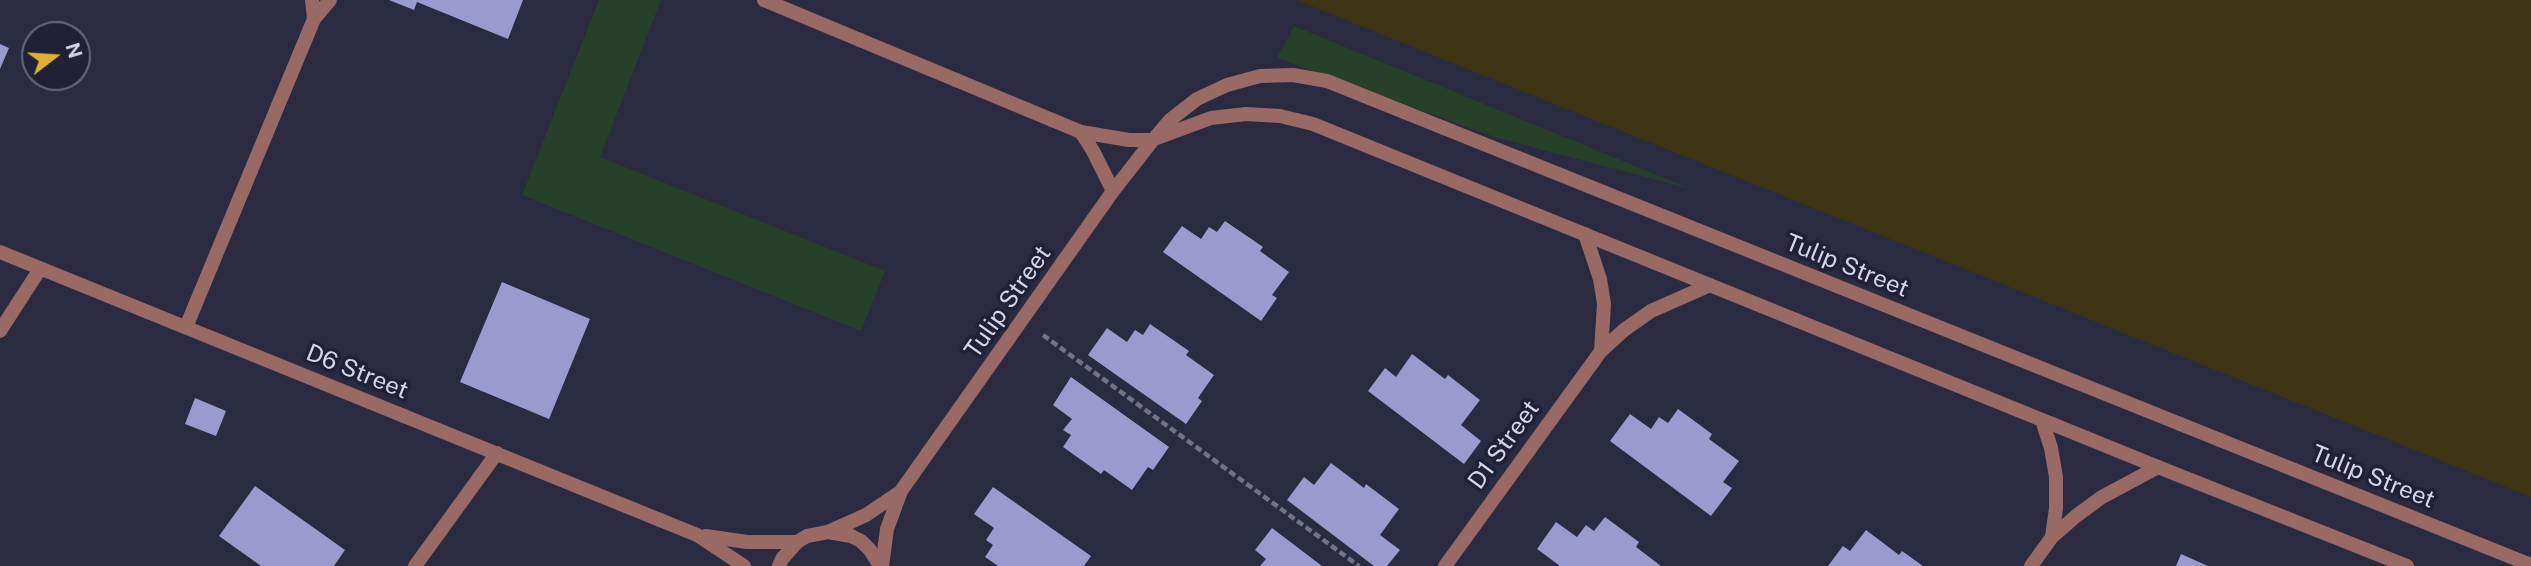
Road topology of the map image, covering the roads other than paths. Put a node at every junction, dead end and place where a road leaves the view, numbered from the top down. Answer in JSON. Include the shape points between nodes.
{"nodes":[{"id":1,"x":312,"y":0,"type":"edge"},
{"id":2,"x":330,"y":0,"type":"edge"},
{"id":3,"x":764,"y":0,"type":"edge"},
{"id":4,"x":314,"y":19,"type":"junction"},
{"id":5,"x":1081,"y":132,"type":"junction"},
{"id":6,"x":1153,"y":140,"type":"junction"},
{"id":7,"x":1113,"y":191,"type":"junction"},
{"id":8,"x":1585,"y":234,"type":"junction"},
{"id":9,"x":0,"y":252,"type":"edge"},
{"id":10,"x":40,"y":269,"type":"junction"},
{"id":11,"x":1710,"y":285,"type":"junction"},
{"id":12,"x":186,"y":327,"type":"junction"},
{"id":13,"x":0,"y":331,"type":"edge"},
{"id":14,"x":1601,"y":351,"type":"junction"},
{"id":15,"x":2042,"y":420,"type":"junction"},
{"id":16,"x":497,"y":453,"type":"junction"},
{"id":17,"x":2158,"y":467,"type":"junction"},
{"id":18,"x":901,"y":491,"type":"junction"},
{"id":19,"x":828,"y":532,"type":"junction"},
{"id":20,"x":697,"y":535,"type":"junction"},
{"id":21,"x":2052,"y":537,"type":"junction"},
{"id":22,"x":797,"y":542,"type":"junction"},
{"id":23,"x":2531,"y":565,"type":"edge"},
{"id":24,"x":415,"y":566,"type":"edge"},
{"id":25,"x":744,"y":566,"type":"edge"},
{"id":26,"x":779,"y":566,"type":"edge"},
{"id":27,"x":881,"y":566,"type":"edge"},
{"id":28,"x":1444,"y":566,"type":"edge"},
{"id":29,"x":2031,"y":566,"type":"edge"},
{"id":30,"x":2407,"y":566,"type":"edge"}],
"edges":[{"from":1,"to":4,"type":"street"},
{"from":2,"to":4,"type":"street"},
{"from":3,"to":5,"type":"street"},
{"from":4,"to":12,"type":"street"},
{"from":5,"to":6,"type":"street"},
{"from":5,"to":7,"type":"street"},
{"from":6,"to":7,"type":"street","name":"Tulip Street"},
{"from":6,"to":8,"type":"street","via":[[1211,118],[1280,116],[1313,124]]},
{"from":6,"to":23,"type":"street","name":"Tulip Street","via":[[1197,99],[1227,85],[1260,76],[1327,81]]},
{"from":7,"to":18,"type":"street","name":"Tulip Street"},
{"from":8,"to":11,"type":"street"},
{"from":8,"to":14,"type":"street","via":[[1600,279]]},
{"from":9,"to":10,"type":"street","name":"D6 Street"},
{"from":10,"to":12,"type":"street","name":"D6 Street"},
{"from":10,"to":13,"type":"street"},
{"from":11,"to":14,"type":"street","name":"D1 Street","via":[[1651,311]]},
{"from":11,"to":15,"type":"street"},
{"from":12,"to":16,"type":"street","name":"D6 Street"},
{"from":14,"to":28,"type":"street","name":"D1 Street"},
{"from":15,"to":17,"type":"street"},
{"from":15,"to":21,"type":"street","via":[[2056,477]]},
{"from":16,"to":20,"type":"street","name":"D6 Street"},
{"from":16,"to":24,"type":"street"},
{"from":17,"to":21,"type":"street","via":[[2102,497]]},
{"from":17,"to":30,"type":"street"},
{"from":18,"to":19,"type":"street","name":"Tulip Street","via":[[866,515]]},
{"from":18,"to":27,"type":"street","name":"Tulip Street","via":[[887,529]]},
{"from":19,"to":22,"type":"street","name":"Tulip Street"},
{"from":19,"to":27,"type":"street","via":[[861,541]]},
{"from":20,"to":22,"type":"street","name":"D6 Street"},
{"from":20,"to":25,"type":"street","name":"D6 Street"},
{"from":21,"to":29,"type":"street"},
{"from":22,"to":26,"type":"street"}]}
